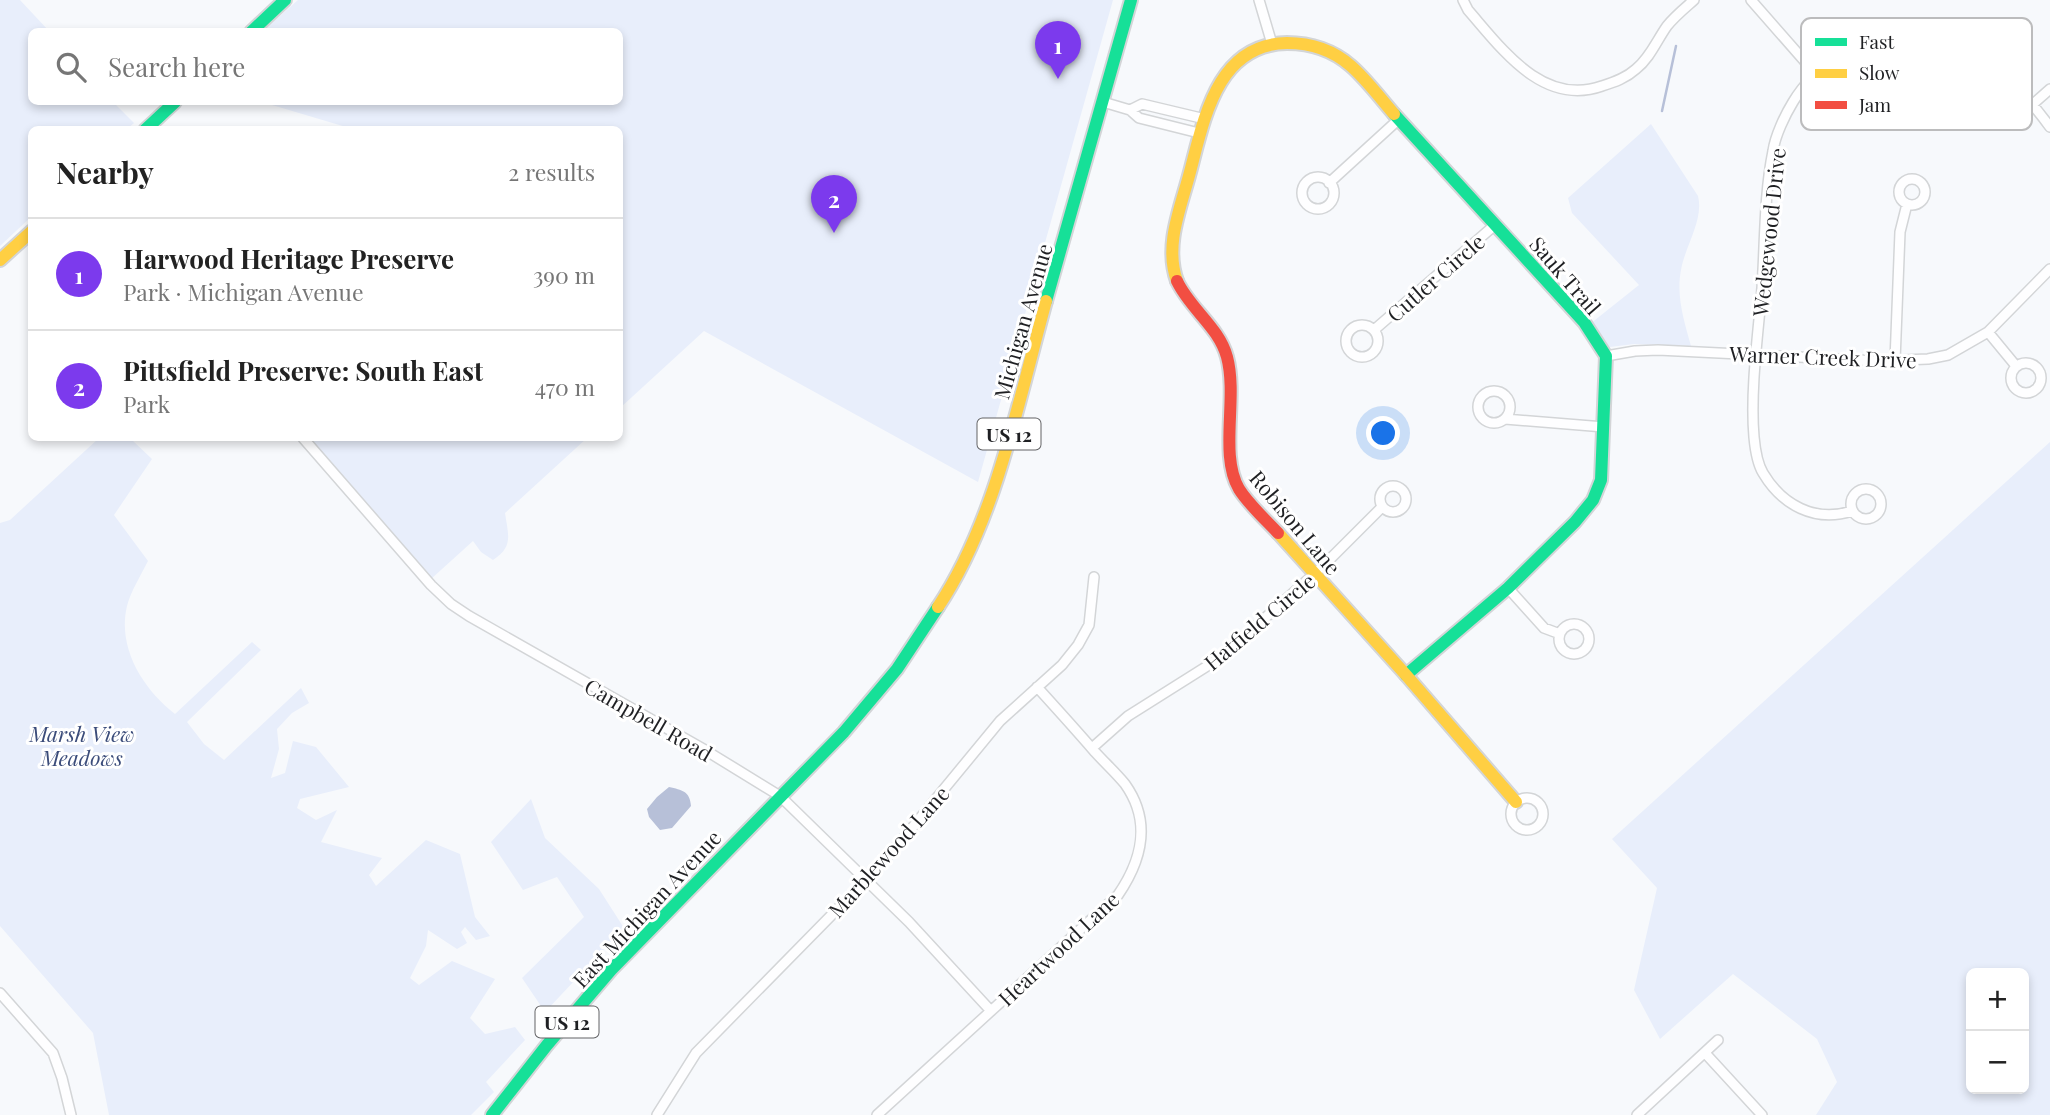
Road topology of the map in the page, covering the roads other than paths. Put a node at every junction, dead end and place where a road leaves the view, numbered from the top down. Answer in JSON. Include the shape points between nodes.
{"nodes":[{"id":1,"x":285,"y":0,"type":"edge"},
{"id":2,"x":1131,"y":0,"type":"edge"},
{"id":3,"x":1259,"y":0,"type":"edge"},
{"id":4,"x":1463,"y":0,"type":"edge"},
{"id":5,"x":1695,"y":0,"type":"edge"},
{"id":6,"x":1751,"y":0,"type":"edge"},
{"id":7,"x":255,"y":28,"type":"edge"},
{"id":8,"x":1272,"y":44,"type":"junction"},
{"id":9,"x":1801,"y":57,"type":"edge"},
{"id":10,"x":2050,"y":89,"type":"edge"},
{"id":11,"x":1801,"y":91,"type":"edge"},
{"id":12,"x":1103,"y":102,"type":"junction"},
{"id":13,"x":2034,"y":104,"type":"joint"},
{"id":14,"x":172,"y":105,"type":"edge"},
{"id":15,"x":1130,"y":110,"type":"junction"},
{"id":16,"x":2047,"y":115,"type":"edge"},
{"id":17,"x":1205,"y":119,"type":"junction"},
{"id":18,"x":1398,"y":120,"type":"junction"},
{"id":19,"x":149,"y":126,"type":"edge"},
{"id":20,"x":2050,"y":127,"type":"edge"},
{"id":21,"x":1199,"y":133,"type":"junction"},
{"id":22,"x":1329,"y":183,"type":"dead end"},
{"id":23,"x":1907,"y":204,"type":"dead end"},
{"id":24,"x":1496,"y":224,"type":"junction"},
{"id":25,"x":28,"y":235,"type":"edge"},
{"id":26,"x":0,"y":260,"type":"edge"},
{"id":27,"x":2050,"y":269,"type":"edge"},
{"id":28,"x":1374,"y":330,"type":"dead end"},
{"id":29,"x":1988,"y":332,"type":"junction"},
{"id":30,"x":1606,"y":356,"type":"junction"},
{"id":31,"x":1757,"y":356,"type":"junction"},
{"id":32,"x":1895,"y":360,"type":"junction"},
{"id":33,"x":2016,"y":366,"type":"dead end"},
{"id":34,"x":1504,"y":419,"type":"dead end"},
{"id":35,"x":1604,"y":427,"type":"junction"},
{"id":36,"x":306,"y":441,"type":"edge"},
{"id":37,"x":1382,"y":507,"type":"dead end"},
{"id":38,"x":1852,"y":511,"type":"dead end"},
{"id":39,"x":1314,"y":574,"type":"junction"},
{"id":40,"x":1094,"y":577,"type":"dead end"},
{"id":41,"x":1508,"y":588,"type":"junction"},
{"id":42,"x":1560,"y":634,"type":"dead end"},
{"id":43,"x":1406,"y":675,"type":"junction"},
{"id":44,"x":1037,"y":687,"type":"junction"},
{"id":45,"x":1092,"y":748,"type":"junction"},
{"id":46,"x":780,"y":796,"type":"junction"},
{"id":47,"x":1516,"y":802,"type":"dead end"},
{"id":48,"x":866,"y":880,"type":"junction"},
{"id":49,"x":0,"y":993,"type":"edge"},
{"id":50,"x":991,"y":1011,"type":"junction"},
{"id":51,"x":1718,"y":1040,"type":"dead end"},
{"id":52,"x":1705,"y":1053,"type":"junction"},
{"id":53,"x":660,"y":1114,"type":"edge"},
{"id":54,"x":71,"y":1115,"type":"edge"},
{"id":55,"x":492,"y":1115,"type":"edge"},
{"id":56,"x":877,"y":1115,"type":"edge"},
{"id":57,"x":1637,"y":1115,"type":"edge"},
{"id":58,"x":1762,"y":1115,"type":"edge"}],
"edges":[{"from":1,"to":7,"type":"main road"},
{"from":2,"to":12,"type":"main road","name":"Michigan Avenue","number":"US 12"},
{"from":3,"to":8,"type":"street"},
{"from":4,"to":5,"type":"street","via":[[1526,73],[1572,91],[1620,80],[1637,69],[1668,25]]},
{"from":6,"to":9,"type":"street"},
{"from":8,"to":17,"type":"main road","name":"Sauk Trail","via":[[1228,71]]},
{"from":8,"to":18,"type":"main road","name":"Sauk Trail","via":[[1303,43],[1338,55]]},
{"from":10,"to":13,"type":"street"},
{"from":11,"to":31,"type":"street","name":"Wedgewood Drive","via":[[1773,148]]},
{"from":12,"to":15,"type":"street"},
{"from":12,"to":46,"type":"main road","name":"Michigan Avenue","number":"US 12","via":[[995,484],[969,549],[938,609],[898,669]]},
{"from":13,"to":16,"type":"street"},
{"from":14,"to":19,"type":"main road"},
{"from":15,"to":17,"type":"street","via":[[1142,104]]},
{"from":15,"to":21,"type":"street","via":[[1139,118]]},
{"from":16,"to":20,"type":"street"},
{"from":17,"to":21,"type":"main road","name":"Sauk Trail"},
{"from":18,"to":22,"type":"street"},
{"from":18,"to":24,"type":"main road","name":"Sauk Trail"},
{"from":21,"to":39,"type":"main road","name":"Robison Lane","via":[[1173,237],[1173,270],[1223,345],[1230,368],[1230,464],[1234,477],[1249,501]]},
{"from":23,"to":32,"type":"street","via":[[1900,232]]},
{"from":24,"to":28,"type":"street","name":"Cutler Circle"},
{"from":24,"to":30,"type":"main road","name":"Sauk Trail","via":[[1584,322]]},
{"from":25,"to":26,"type":"main road"},
{"from":27,"to":29,"type":"street","name":"Warner Creek Drive"},
{"from":29,"to":32,"type":"street","name":"Warner Creek Drive","via":[[1948,355]]},
{"from":29,"to":33,"type":"street"},
{"from":30,"to":31,"type":"street","name":"Warner Creek Drive","via":[[1658,350]]},
{"from":30,"to":35,"type":"main road"},
{"from":31,"to":32,"type":"street","name":"Warner Creek Drive"},
{"from":31,"to":38,"type":"street","name":"Wedgewood Drive","via":[[1754,435],[1763,474],[1787,500],[1812,513],[1828,516]]},
{"from":34,"to":35,"type":"street"},
{"from":35,"to":41,"type":"main road","via":[[1601,480],[1593,500]]},
{"from":36,"to":46,"type":"street","name":"Campbell Road","via":[[451,604]]},
{"from":37,"to":39,"type":"street","name":"Hatfield Circle"},
{"from":39,"to":43,"type":"main road","name":"Robison Lane"},
{"from":39,"to":45,"type":"street","name":"Hatfield Circle","via":[[1220,658],[1128,716]]},
{"from":40,"to":44,"type":"street","name":"Marblewood Lane","via":[[1089,625],[1062,665]]},
{"from":41,"to":42,"type":"street","via":[[1544,628]]},
{"from":41,"to":43,"type":"main road"},
{"from":43,"to":47,"type":"main road","name":"Robison Lane"},
{"from":44,"to":45,"type":"street","name":"Heartwood Lane"},
{"from":44,"to":48,"type":"street","name":"Marblewood Lane","via":[[984,739]]},
{"from":45,"to":50,"type":"street","name":"Heartwood Lane","via":[[1125,785],[1136,805],[1141,829],[1132,874],[1118,895]]},
{"from":46,"to":48,"type":"street","name":"Campbell Road"},
{"from":46,"to":55,"type":"main road","name":"East Michigan Avenue","number":"US 12","via":[[611,970]]},
{"from":48,"to":50,"type":"street","name":"Campbell Road"},
{"from":48,"to":53,"type":"street","name":"Marblewood Lane","via":[[696,1053]]},
{"from":49,"to":54,"type":"street","via":[[53,1053]]},
{"from":50,"to":56,"type":"street","name":"Heartwood Lane"},
{"from":51,"to":52,"type":"street"},
{"from":52,"to":57,"type":"street"},
{"from":52,"to":58,"type":"street"}]}
